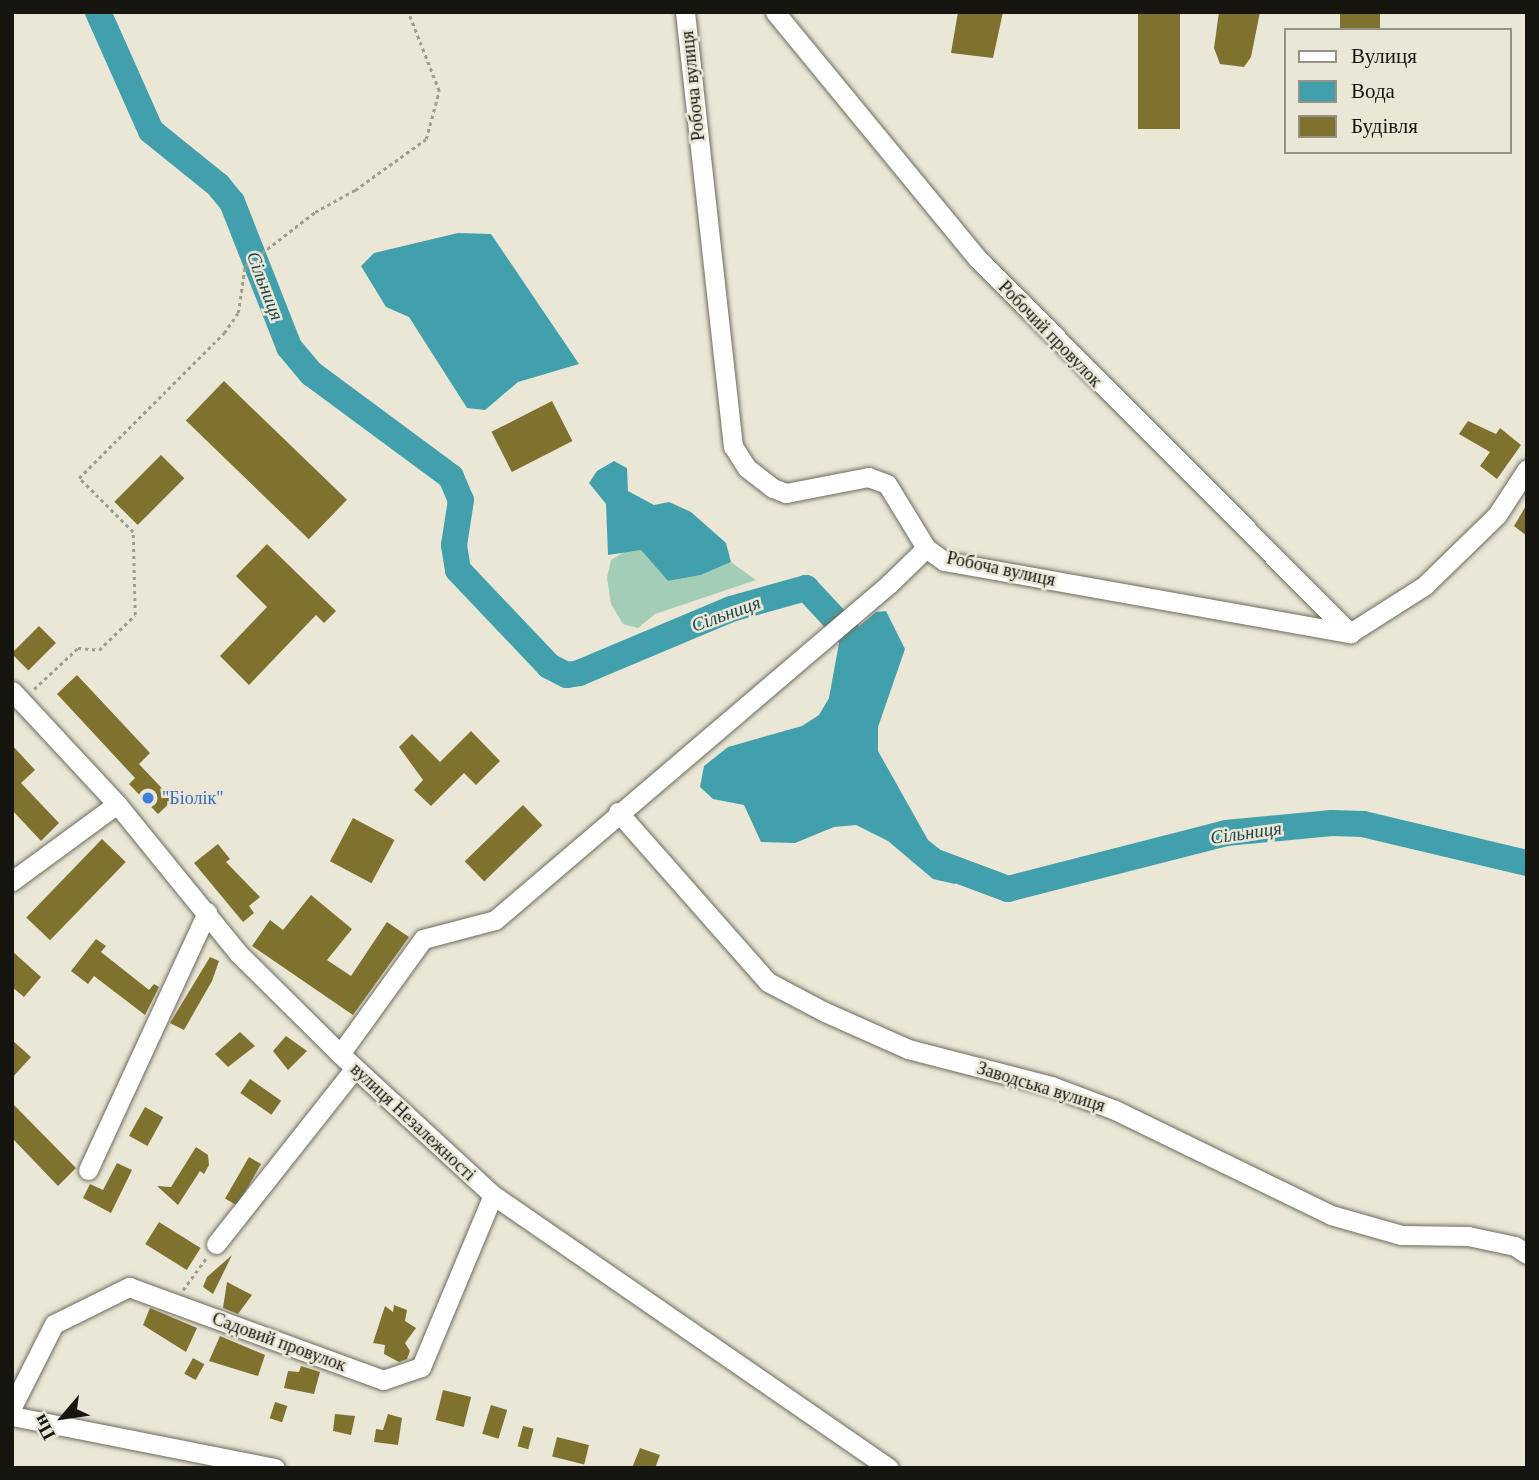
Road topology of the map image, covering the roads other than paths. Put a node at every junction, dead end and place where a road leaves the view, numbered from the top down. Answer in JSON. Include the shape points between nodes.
{"nodes":[{"id":1,"x":685,"y":12,"type":"edge"},
{"id":2,"x":775,"y":12,"type":"edge"},
{"id":3,"x":1527,"y":469,"type":"edge"},
{"id":4,"x":926,"y":548,"type":"junction"},
{"id":5,"x":1350,"y":633,"type":"junction"},
{"id":6,"x":17,"y":695,"type":"edge"},
{"id":7,"x":117,"y":804,"type":"junction"},
{"id":8,"x":618,"y":813,"type":"junction"},
{"id":9,"x":12,"y":881,"type":"edge"},
{"id":10,"x":207,"y":912,"type":"junction"},
{"id":11,"x":340,"y":1054,"type":"junction"},
{"id":12,"x":355,"y":1068,"type":"junction"},
{"id":13,"x":88,"y":1170,"type":"dead end"},
{"id":14,"x":493,"y":1195,"type":"junction"},
{"id":15,"x":216,"y":1244,"type":"road end"},
{"id":16,"x":1527,"y":1254,"type":"edge"},
{"id":17,"x":12,"y":1407,"type":"edge"},
{"id":18,"x":12,"y":1416,"type":"edge"},
{"id":19,"x":275,"y":1468,"type":"edge"},
{"id":20,"x":889,"y":1468,"type":"edge"}],
"edges":[{"from":1,"to":4,"type":"street","name":"Робоча вулиця","via":[[733,446],[747,468],[786,493],[868,477],[887,484]]},
{"from":2,"to":5,"type":"street","name":"Робочий провулок","via":[[978,260]]},
{"from":3,"to":5,"type":"street","via":[[1497,515],[1424,586]]},
{"from":4,"to":5,"type":"street","name":"Робоча вулиця","via":[[944,561]]},
{"from":4,"to":8,"type":"street","via":[[828,637]]},
{"from":6,"to":7,"type":"street","name":"вулиця Незалежності"},
{"from":7,"to":9,"type":"street"},
{"from":7,"to":10,"type":"street","name":"вулиця Незалежності"},
{"from":8,"to":11,"type":"street","via":[[495,920],[423,939]]},
{"from":8,"to":16,"type":"street","name":"Заводська вулиця","via":[[768,982],[825,1012],[908,1049],[1051,1086],[1115,1110],[1331,1215],[1401,1235],[1468,1236],[1515,1246]]},
{"from":10,"to":11,"type":"street","name":"вулиця Незалежності","via":[[239,954]]},
{"from":10,"to":13,"type":"street"},
{"from":11,"to":12,"type":"street","name":"вулиця Незалежності"},
{"from":12,"to":14,"type":"street","name":"вулиця Незалежності"},
{"from":12,"to":15,"type":"street"},
{"from":14,"to":17,"type":"street","name":"Садовий провулок","via":[[421,1367],[383,1380],[129,1287],[54,1324]]},
{"from":14,"to":20,"type":"street","name":"вулиця Незалежності"},
{"from":18,"to":19,"type":"street"}]}
